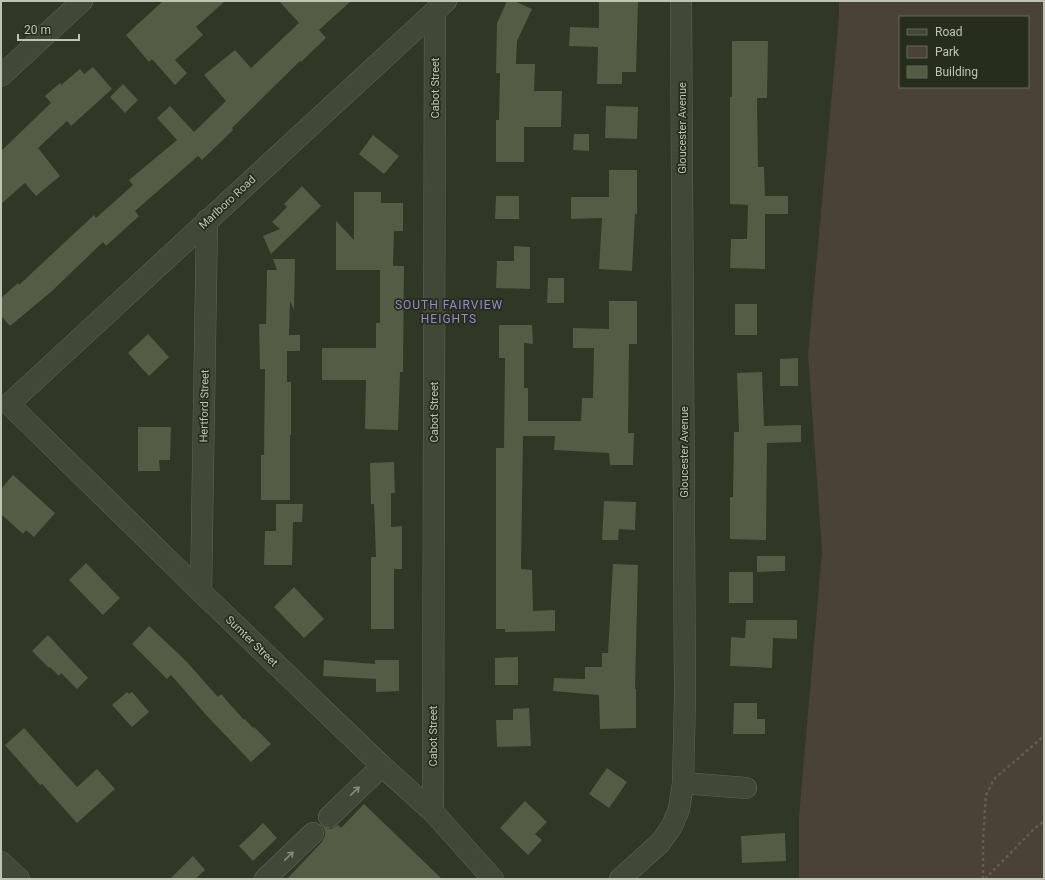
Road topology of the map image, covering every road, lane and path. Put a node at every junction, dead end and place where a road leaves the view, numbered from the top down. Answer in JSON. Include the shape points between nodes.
{"nodes":[{"id":1,"x":82,"y":1,"type":"edge"},
{"id":2,"x":681,"y":1,"type":"edge"},
{"id":3,"x":441,"y":6,"type":"edge"},
{"id":4,"x":1,"y":76,"type":"edge"},
{"id":5,"x":208,"y":220,"type":"junction"},
{"id":6,"x":9,"y":404,"type":"joint"},
{"id":7,"x":201,"y":592,"type":"junction"},
{"id":8,"x":1044,"y":736,"type":"edge"},
{"id":9,"x":382,"y":766,"type":"junction"},
{"id":10,"x":683,"y":783,"type":"junction"},
{"id":11,"x":746,"y":788,"type":"dead end"},
{"id":12,"x":433,"y":812,"type":"junction"},
{"id":13,"x":329,"y":817,"type":"dead end"},
{"id":14,"x":1044,"y":821,"type":"edge"},
{"id":15,"x":313,"y":833,"type":"dead end"},
{"id":16,"x":1,"y":862,"type":"edge"},
{"id":17,"x":19,"y":879,"type":"edge"},
{"id":18,"x":265,"y":879,"type":"edge"},
{"id":19,"x":494,"y":879,"type":"edge"},
{"id":20,"x":620,"y":879,"type":"edge"},
{"id":21,"x":984,"y":879,"type":"edge"}],
"edges":[{"from":1,"to":4,"type":"street"},
{"from":2,"to":10,"type":"street","name":"Gloucester Avenue","via":[[685,680]]},
{"from":3,"to":5,"type":"street","name":"Marlboro Road"},
{"from":3,"to":12,"type":"street","name":"Cabot Street"},
{"from":5,"to":6,"type":"street","name":"Marlboro Road"},
{"from":5,"to":7,"type":"street","name":"Hertford Street"},
{"from":6,"to":7,"type":"street","name":"Sumter Street"},
{"from":7,"to":9,"type":"street","name":"Sumter Street"},
{"from":8,"to":21,"type":"path","via":[[994,779],[986,796]]},
{"from":9,"to":12,"type":"street","name":"Sumter Street"},
{"from":13,"to":9,"type":"street","one_way":true},
{"from":10,"to":11,"type":"street"},
{"from":10,"to":20,"type":"street","name":"Gloucester Avenue","via":[[679,809],[672,826],[660,843]]},
{"from":12,"to":19,"type":"street","name":"Sumter Street"},
{"from":14,"to":21,"type":"path"},
{"from":18,"to":15,"type":"street","one_way":true},
{"from":16,"to":17,"type":"street"}]}
